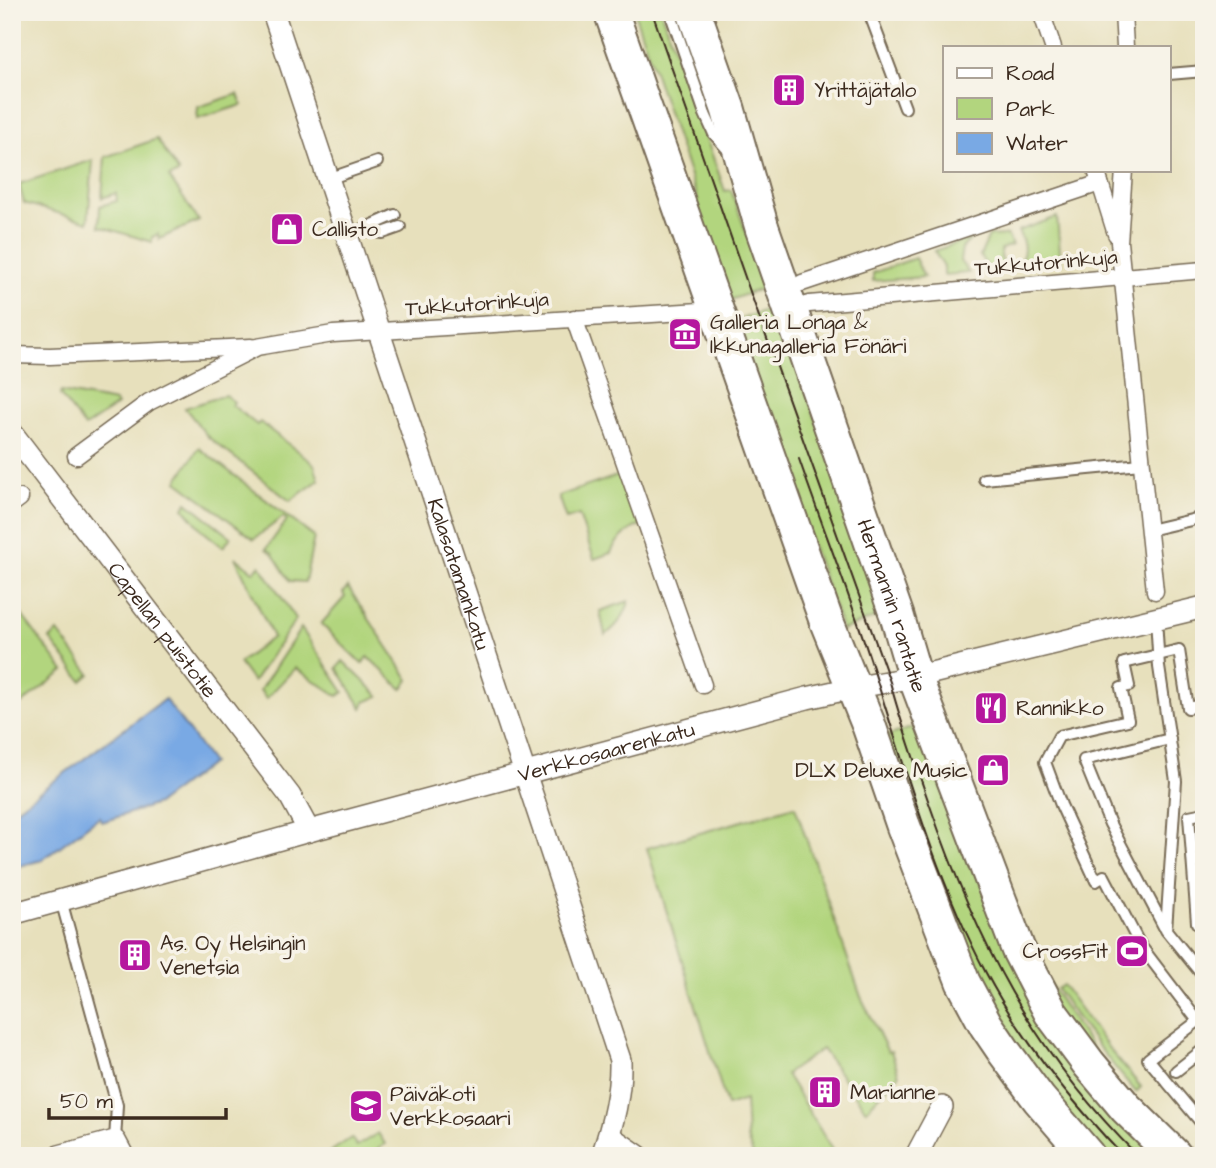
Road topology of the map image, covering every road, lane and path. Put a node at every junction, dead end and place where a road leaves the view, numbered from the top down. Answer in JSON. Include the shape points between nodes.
{"nodes":[{"id":1,"x":273,"y":12,"type":"edge"},
{"id":2,"x":611,"y":12,"type":"edge"},
{"id":3,"x":670,"y":12,"type":"edge"},
{"id":4,"x":694,"y":12,"type":"edge"},
{"id":5,"x":869,"y":12,"type":"edge"},
{"id":6,"x":1041,"y":12,"type":"edge"},
{"id":7,"x":1123,"y":12,"type":"edge"},
{"id":8,"x":1053,"y":46,"type":"edge"},
{"id":9,"x":1125,"y":46,"type":"edge"},
{"id":10,"x":1204,"y":71,"type":"edge"},
{"id":11,"x":1170,"y":74,"type":"edge"},
{"id":12,"x":905,"y":108,"type":"dead end"},
{"id":13,"x":671,"y":143,"type":"dead end"},
{"id":14,"x":377,"y":162,"type":"dead end"},
{"id":15,"x":746,"y":170,"type":"junction"},
{"id":16,"x":1124,"y":172,"type":"edge"},
{"id":17,"x":1098,"y":177,"type":"edge"},
{"id":18,"x":328,"y":179,"type":"junction"},
{"id":19,"x":676,"y":194,"type":"junction"},
{"id":20,"x":395,"y":215,"type":"dead end"},
{"id":21,"x":400,"y":227,"type":"dead end"},
{"id":22,"x":356,"y":233,"type":"junction"},
{"id":23,"x":1119,"y":242,"type":"junction"},
{"id":24,"x":1204,"y":270,"type":"edge"},
{"id":25,"x":1123,"y":277,"type":"junction"},
{"id":26,"x":802,"y":283,"type":"dead end"},
{"id":27,"x":809,"y":304,"type":"dead end"},
{"id":28,"x":700,"y":311,"type":"dead end"},
{"id":29,"x":574,"y":318,"type":"junction"},
{"id":30,"x":380,"y":331,"type":"junction"},
{"id":31,"x":257,"y":347,"type":"junction"},
{"id":32,"x":12,"y":355,"type":"edge"},
{"id":33,"x":12,"y":433,"type":"edge"},
{"id":34,"x":76,"y":456,"type":"dead end"},
{"id":35,"x":1142,"y":464,"type":"junction"},
{"id":36,"x":984,"y":479,"type":"dead end"},
{"id":37,"x":1204,"y":517,"type":"edge"},
{"id":38,"x":1149,"y":530,"type":"junction"},
{"id":39,"x":1155,"y":591,"type":"dead end"},
{"id":40,"x":1204,"y":607,"type":"edge"},
{"id":41,"x":1156,"y":618,"type":"junction"},
{"id":42,"x":915,"y":677,"type":"junction"},
{"id":43,"x":703,"y":685,"type":"dead end"},
{"id":44,"x":852,"y":688,"type":"junction"},
{"id":45,"x":1204,"y":726,"type":"edge"},
{"id":46,"x":1170,"y":739,"type":"junction"},
{"id":47,"x":524,"y":774,"type":"junction"},
{"id":48,"x":1204,"y":813,"type":"edge"},
{"id":49,"x":309,"y":831,"type":"junction"},
{"id":50,"x":61,"y":900,"type":"junction"},
{"id":51,"x":12,"y":914,"type":"edge"},
{"id":52,"x":1166,"y":930,"type":"junction"},
{"id":53,"x":1204,"y":931,"type":"edge"},
{"id":54,"x":1204,"y":977,"type":"edge"},
{"id":55,"x":1204,"y":1049,"type":"edge"},
{"id":56,"x":1175,"y":1071,"type":"dead end"},
{"id":57,"x":942,"y":1107,"type":"dead end"},
{"id":58,"x":1204,"y":1126,"type":"edge"},
{"id":59,"x":121,"y":1141,"type":"edge"},
{"id":60,"x":605,"y":1146,"type":"edge"},
{"id":61,"x":59,"y":1156,"type":"edge"},
{"id":62,"x":638,"y":1156,"type":"edge"},
{"id":63,"x":915,"y":1156,"type":"edge"},
{"id":64,"x":1088,"y":1156,"type":"edge"},
{"id":65,"x":1175,"y":1156,"type":"edge"}],
"edges":[{"from":1,"to":18,"type":"street","name":"Kalasatamankatu"},
{"from":2,"to":19,"type":"main road"},
{"from":3,"to":15,"type":"lane","via":[[714,134]]},
{"from":4,"to":15,"type":"main road","name":"Hermannin rantatie"},
{"from":5,"to":12,"type":"lane"},
{"from":6,"to":8,"type":"street"},
{"from":7,"to":9,"type":"street"},
{"from":10,"to":11,"type":"lane"},
{"from":13,"to":19,"type":"lane"},
{"from":14,"to":18,"type":"lane"},
{"from":15,"to":42,"type":"main road","name":"Hermannin rantatie"},
{"from":16,"to":23,"type":"street"},
{"from":17,"to":23,"type":"street"},
{"from":17,"to":26,"type":"street","name":"Tukkutorinkuja"},
{"from":18,"to":22,"type":"street","name":"Kalasatamankatu"},
{"from":19,"to":44,"type":"main road"},
{"from":20,"to":22,"type":"lane"},
{"from":21,"to":22,"type":"lane","via":[[383,233]]},
{"from":22,"to":30,"type":"street","name":"Kalasatamankatu"},
{"from":23,"to":25,"type":"street"},
{"from":24,"to":25,"type":"street","name":"Tukkutorinkuja"},
{"from":25,"to":27,"type":"street","name":"Tukkutorinkuja"},
{"from":25,"to":35,"type":"street"},
{"from":28,"to":29,"type":"street","name":"Tukkutorinkuja"},
{"from":29,"to":30,"type":"street","name":"Tukkutorinkuja"},
{"from":29,"to":43,"type":"street"},
{"from":30,"to":31,"type":"street","name":"Tukkutorinkuja"},
{"from":30,"to":47,"type":"street","name":"Kalasatamankatu"},
{"from":31,"to":32,"type":"street","name":"Tukkutorinkuja"},
{"from":31,"to":34,"type":"street","name":"Tukkutorinkuja","via":[[149,402]]},
{"from":33,"to":49,"type":"street","name":"Capellan puistotie","via":[[290,796]]},
{"from":35,"to":36,"type":"lane"},
{"from":35,"to":38,"type":"street"},
{"from":37,"to":38,"type":"lane"},
{"from":38,"to":39,"type":"street"},
{"from":40,"to":41,"type":"street","name":"Verkkosaarenkatu"},
{"from":41,"to":42,"type":"street","name":"Verkkosaarenkatu"},
{"from":41,"to":46,"type":"lane"},
{"from":42,"to":44,"type":"street","name":"Verkkosaarenkatu"},
{"from":42,"to":65,"type":"main road","name":"Hermannin rantatie","via":[[1018,949],[1051,1013],[1126,1108]]},
{"from":44,"to":47,"type":"street","name":"Verkkosaarenkatu"},
{"from":44,"to":64,"type":"main road","via":[[963,982],[1004,1053]]},
{"from":45,"to":58,"type":"lane","via":[[1199,706],[1188,708],[1179,650],[1124,663],[1129,686],[1121,688],[1128,720],[1059,736],[1045,762],[1096,881],[1104,876],[1140,945],[1198,1021],[1148,1059]]},
{"from":46,"to":52,"type":"lane","via":[[1176,781]]},
{"from":46,"to":52,"type":"lane","via":[[1084,760],[1110,824]]},
{"from":47,"to":49,"type":"street","name":"Verkkosaarenkatu"},
{"from":47,"to":60,"type":"street","name":"Kalasatamankatu","via":[[620,1060],[621,1085]]},
{"from":48,"to":53,"type":"lane","via":[[1189,816],[1197,923]]},
{"from":49,"to":50,"type":"street","name":"Verkkosaarenkatu"},
{"from":50,"to":51,"type":"street","name":"Verkkosaarenkatu"},
{"from":50,"to":59,"type":"lane","via":[[117,1105]]},
{"from":52,"to":54,"type":"lane"},
{"from":55,"to":56,"type":"lane"},
{"from":57,"to":63,"type":"street"},
{"from":59,"to":61,"type":"street"},
{"from":60,"to":62,"type":"street","name":"Kalasatamankatu"}]}
